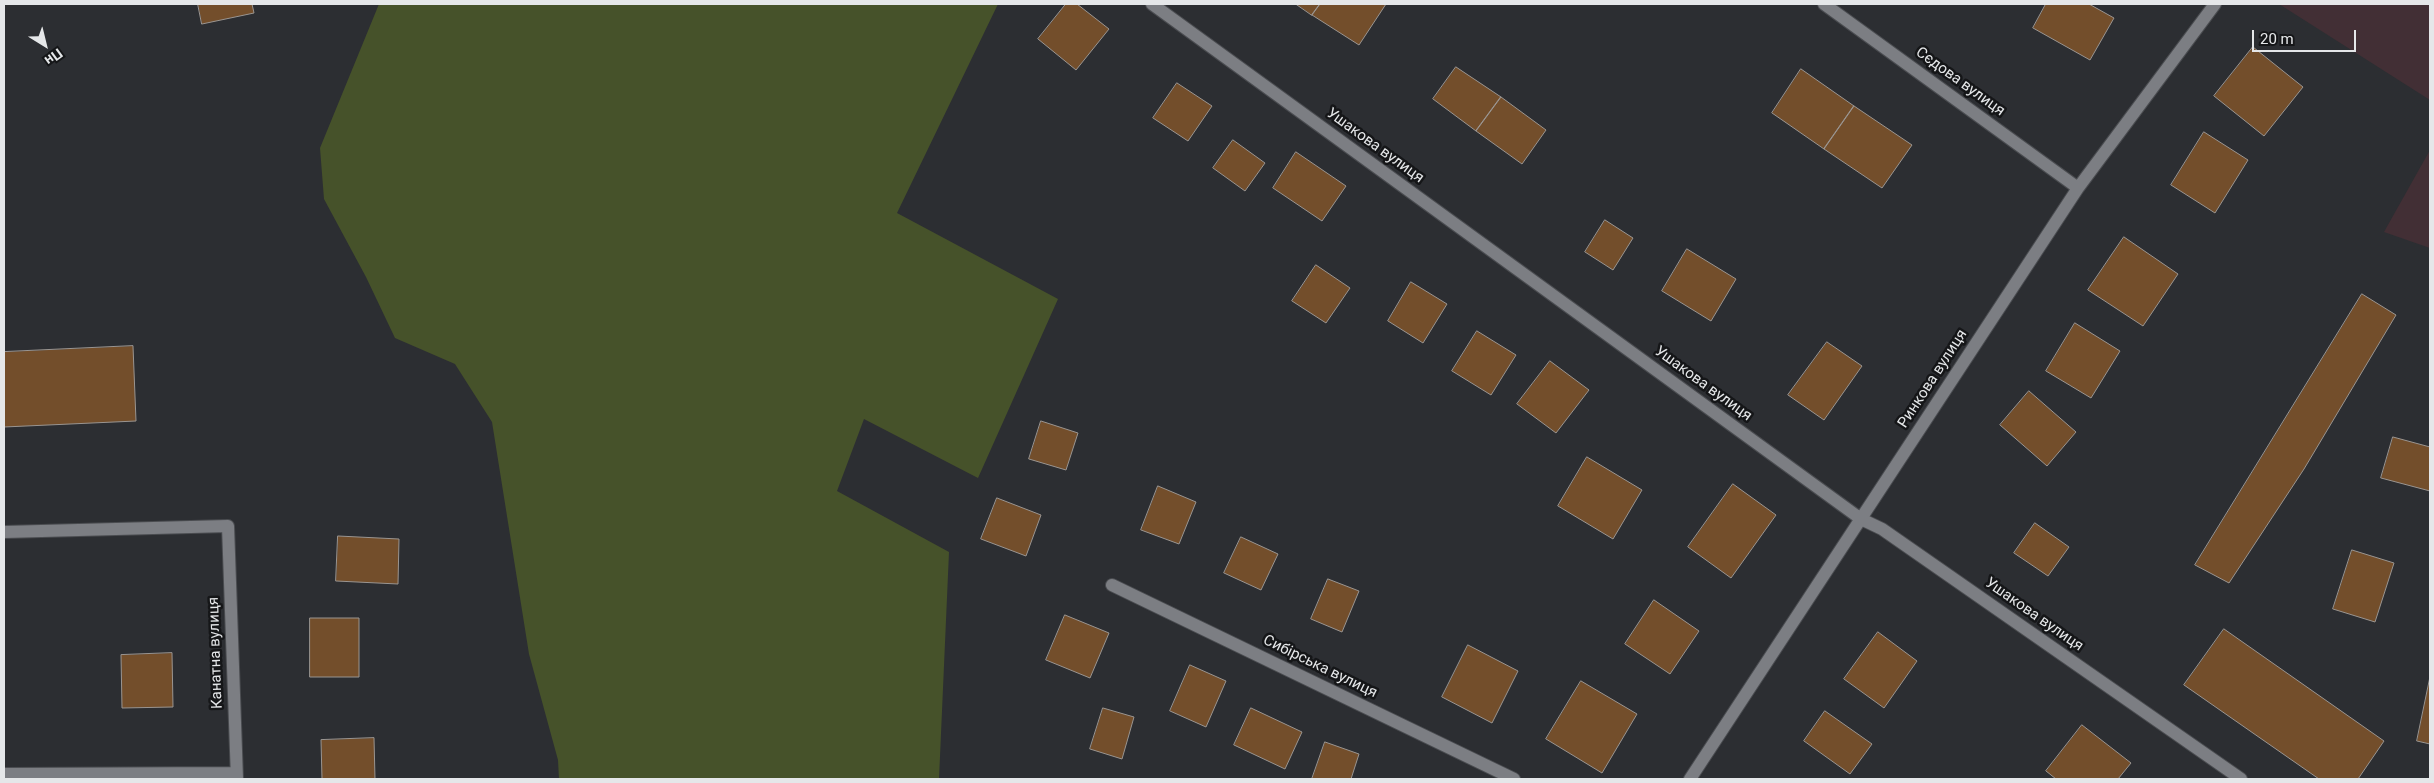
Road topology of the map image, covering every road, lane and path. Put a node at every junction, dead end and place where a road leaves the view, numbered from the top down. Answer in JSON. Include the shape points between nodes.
{"nodes":[{"id":1,"x":1152,"y":4,"type":"edge"},
{"id":2,"x":1824,"y":4,"type":"edge"},
{"id":3,"x":2215,"y":4,"type":"edge"},
{"id":4,"x":2078,"y":188,"type":"junction"},
{"id":5,"x":1861,"y":519,"type":"junction"},
{"id":6,"x":4,"y":532,"type":"edge"},
{"id":7,"x":1112,"y":585,"type":"dead end"},
{"id":8,"x":4,"y":774,"type":"edge"},
{"id":9,"x":236,"y":776,"type":"edge"},
{"id":10,"x":1514,"y":779,"type":"edge"},
{"id":11,"x":1690,"y":779,"type":"edge"},
{"id":12,"x":2241,"y":779,"type":"edge"}],
"edges":[{"from":1,"to":5,"type":"street","name":"Ушакова вулиця"},
{"from":2,"to":4,"type":"street","name":"Сєдова вулиця"},
{"from":3,"to":4,"type":"street","name":"Ринкова вулиця"},
{"from":4,"to":5,"type":"street","name":"Ринкова вулиця"},
{"from":5,"to":11,"type":"street","name":"Ринкова вулиця"},
{"from":5,"to":12,"type":"street","name":"Ушакова вулиця","via":[[1882,529]]},
{"from":6,"to":9,"type":"street","name":"Канатна вулиця","via":[[228,526]]},
{"from":7,"to":10,"type":"street","name":"Сибірська вулиця"},
{"from":8,"to":9,"type":"street"}]}
